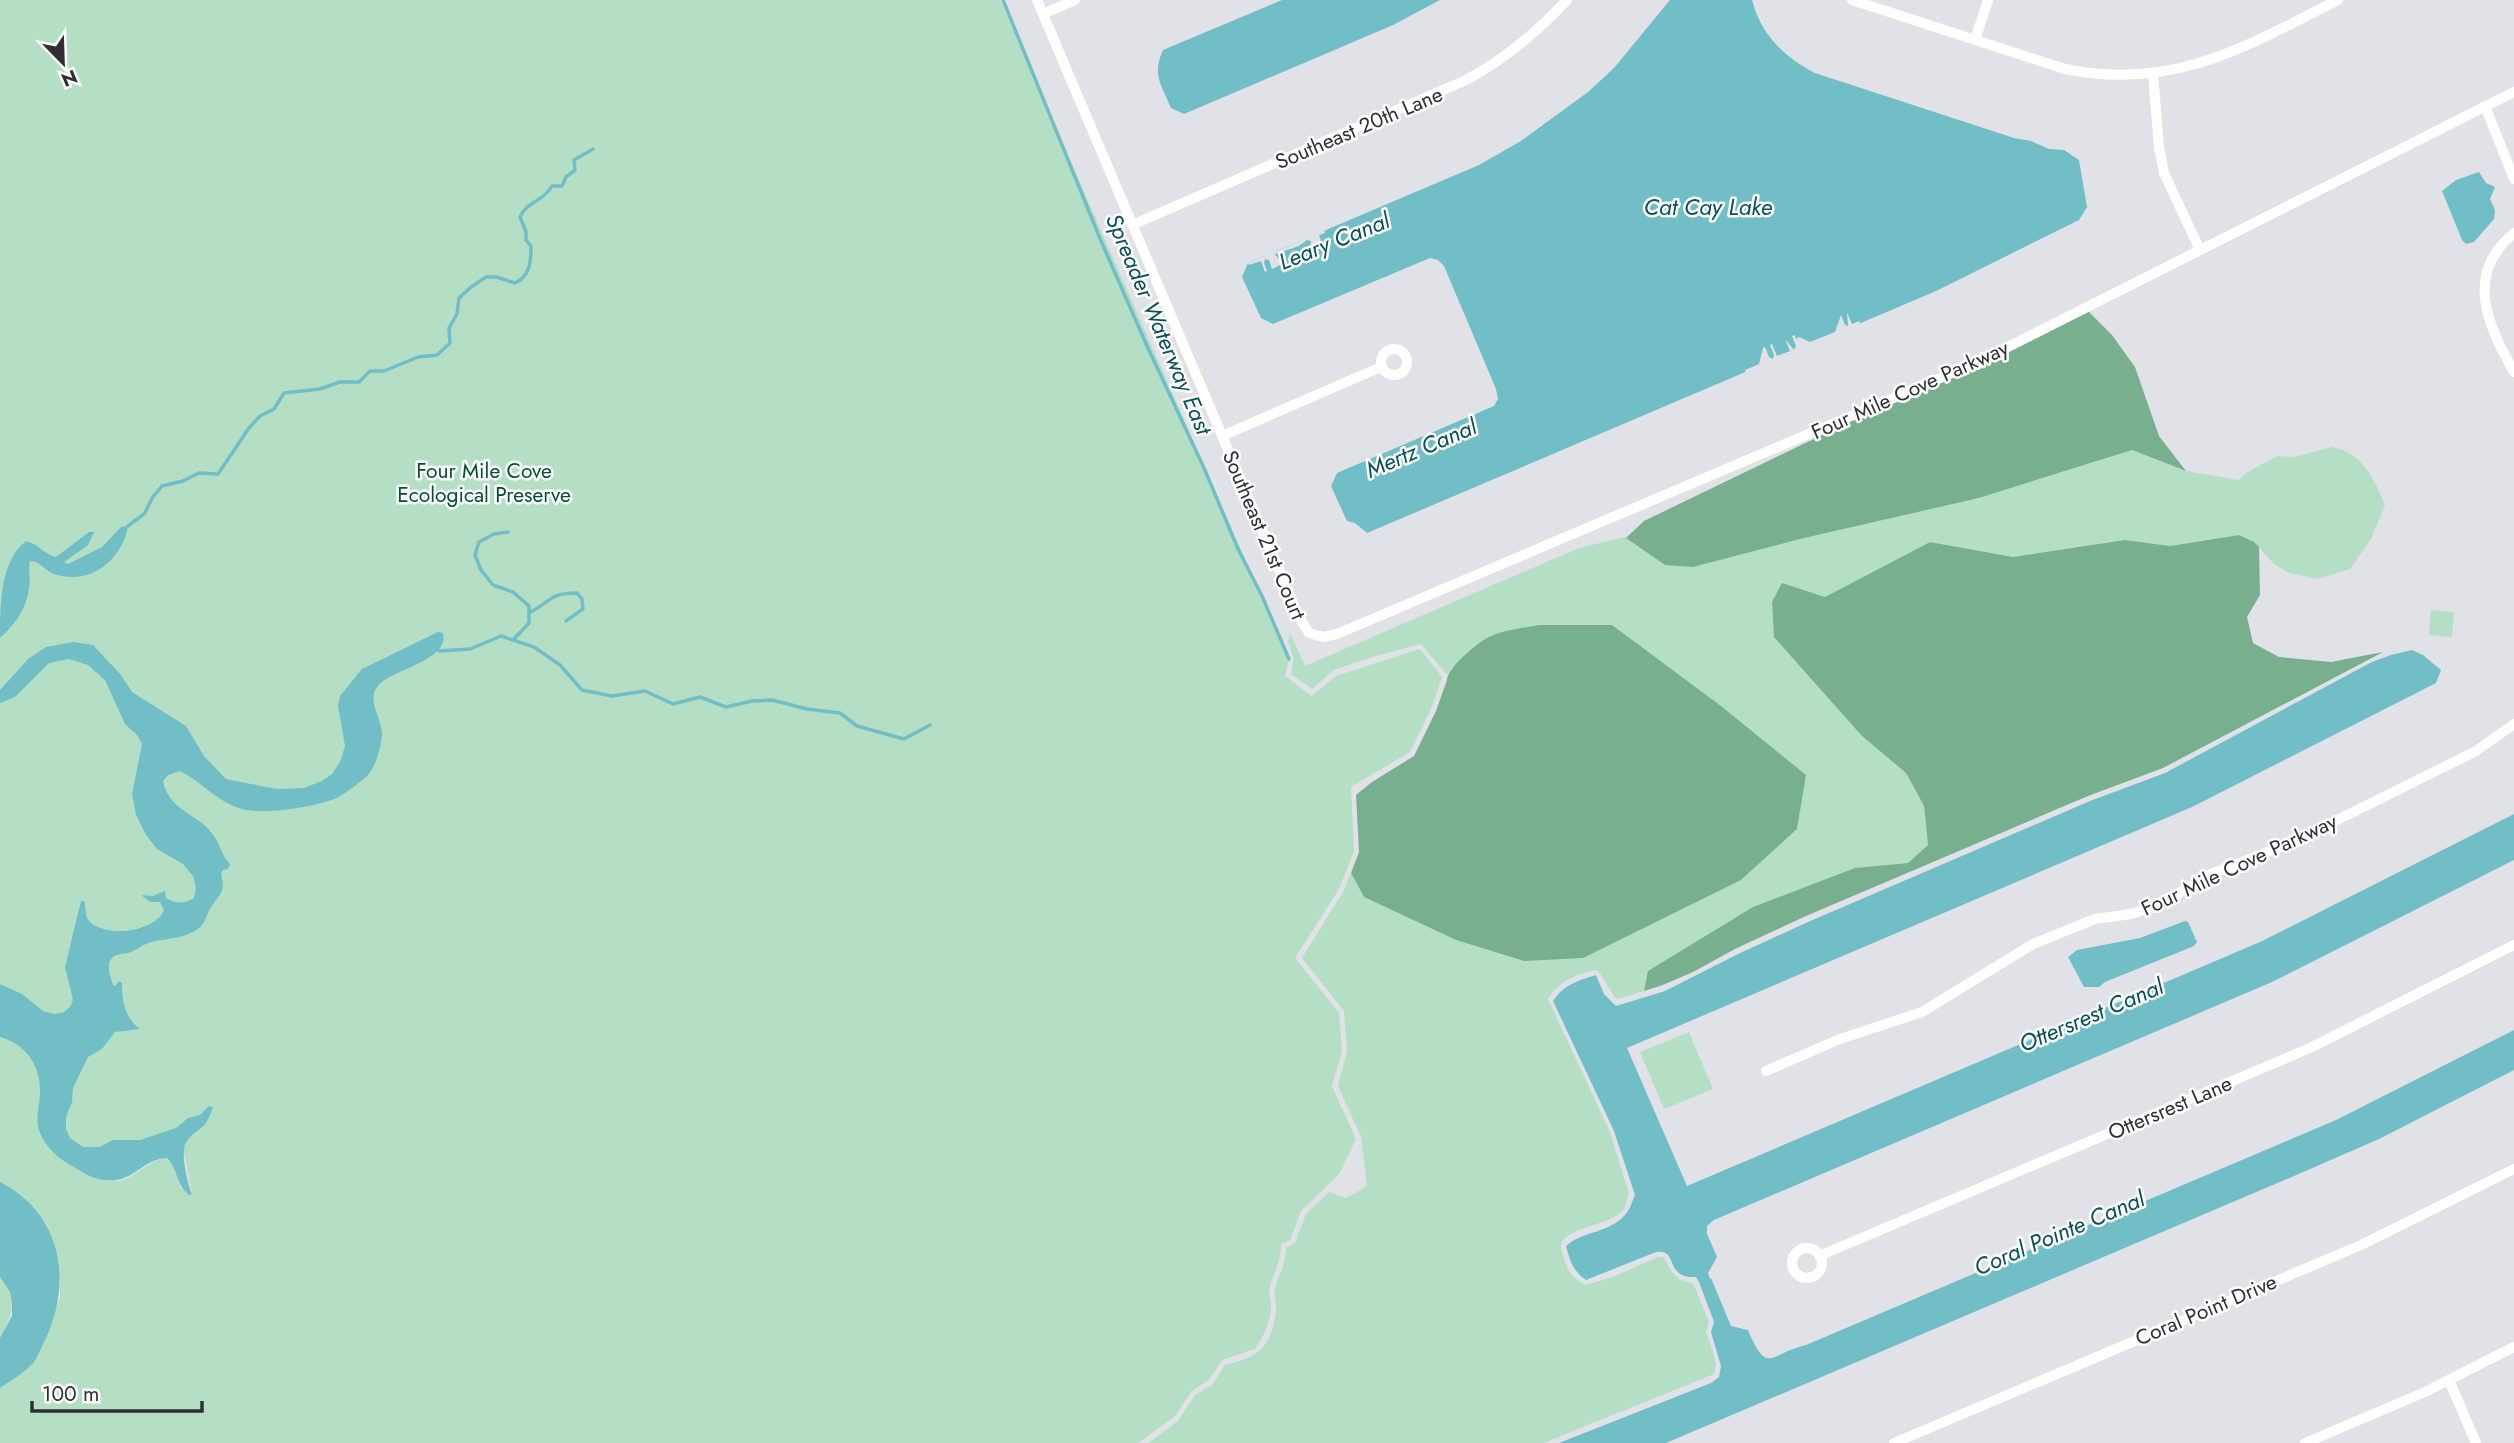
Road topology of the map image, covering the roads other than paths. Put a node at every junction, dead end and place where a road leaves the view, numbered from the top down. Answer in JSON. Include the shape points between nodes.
{"nodes":[{"id":1,"x":1037,"y":0,"type":"edge"},
{"id":2,"x":1075,"y":0,"type":"edge"},
{"id":3,"x":1567,"y":0,"type":"edge"},
{"id":4,"x":1852,"y":0,"type":"edge"},
{"id":5,"x":1988,"y":0,"type":"edge"},
{"id":6,"x":2338,"y":0,"type":"edge"},
{"id":7,"x":1043,"y":14,"type":"junction"},
{"id":8,"x":1975,"y":40,"type":"junction"},
{"id":9,"x":2152,"y":74,"type":"junction"},
{"id":10,"x":2514,"y":92,"type":"edge"},
{"id":11,"x":2485,"y":106,"type":"junction"},
{"id":12,"x":2514,"y":179,"type":"edge"},
{"id":13,"x":1132,"y":225,"type":"junction"},
{"id":14,"x":2514,"y":233,"type":"edge"},
{"id":15,"x":2200,"y":250,"type":"junction"},
{"id":16,"x":1381,"y":366,"type":"dead end"},
{"id":17,"x":2514,"y":372,"type":"edge"},
{"id":18,"x":1222,"y":436,"type":"junction"},
{"id":19,"x":1319,"y":636,"type":"joint"},
{"id":20,"x":2514,"y":724,"type":"edge"},
{"id":21,"x":2514,"y":945,"type":"edge"},
{"id":22,"x":1766,"y":1071,"type":"dead end"},
{"id":23,"x":2514,"y":1169,"type":"edge"},
{"id":24,"x":1819,"y":1256,"type":"dead end"},
{"id":25,"x":2514,"y":1347,"type":"edge"},
{"id":26,"x":2449,"y":1380,"type":"junction"},
{"id":27,"x":1894,"y":1443,"type":"edge"},
{"id":28,"x":2305,"y":1443,"type":"edge"},
{"id":29,"x":2476,"y":1443,"type":"edge"}],
"edges":[{"from":1,"to":7,"type":"street","name":"Southeast 21st Court"},
{"from":2,"to":7,"type":"street"},
{"from":3,"to":13,"type":"street","name":"Southeast 20th Lane","via":[[1509,53],[1459,84]]},
{"from":4,"to":8,"type":"street"},
{"from":5,"to":8,"type":"street"},
{"from":6,"to":9,"type":"street","via":[[2218,58]]},
{"from":7,"to":13,"type":"street","name":"Southeast 21st Court"},
{"from":8,"to":9,"type":"street","via":[[2084,73]]},
{"from":9,"to":15,"type":"street","via":[[2164,173]]},
{"from":10,"to":11,"type":"street","name":"Four Mile Cove Parkway"},
{"from":11,"to":12,"type":"street"},
{"from":11,"to":15,"type":"street","name":"Four Mile Cove Parkway"},
{"from":13,"to":18,"type":"street","name":"Southeast 21st Court"},
{"from":14,"to":17,"type":"street","via":[[2489,262],[2484,289],[2493,326]]},
{"from":15,"to":19,"type":"street","name":"Four Mile Cove Parkway","via":[[1974,364],[1337,634]]},
{"from":16,"to":18,"type":"street"},
{"from":18,"to":19,"type":"street","name":"Southeast 21st Court","via":[[1301,623]]},
{"from":20,"to":22,"type":"street","name":"Four Mile Cove Parkway","via":[[2476,751],[2297,839],[2201,878],[2157,906],[2095,919],[2033,944],[1922,1012],[1840,1039]]},
{"from":21,"to":24,"type":"street","name":"Ottersrest Lane","via":[[2310,1048]]},
{"from":23,"to":27,"type":"street","name":"Coral Point Drive","via":[[2369,1241]]},
{"from":25,"to":26,"type":"street"},
{"from":26,"to":28,"type":"street"},
{"from":26,"to":29,"type":"street"}]}
